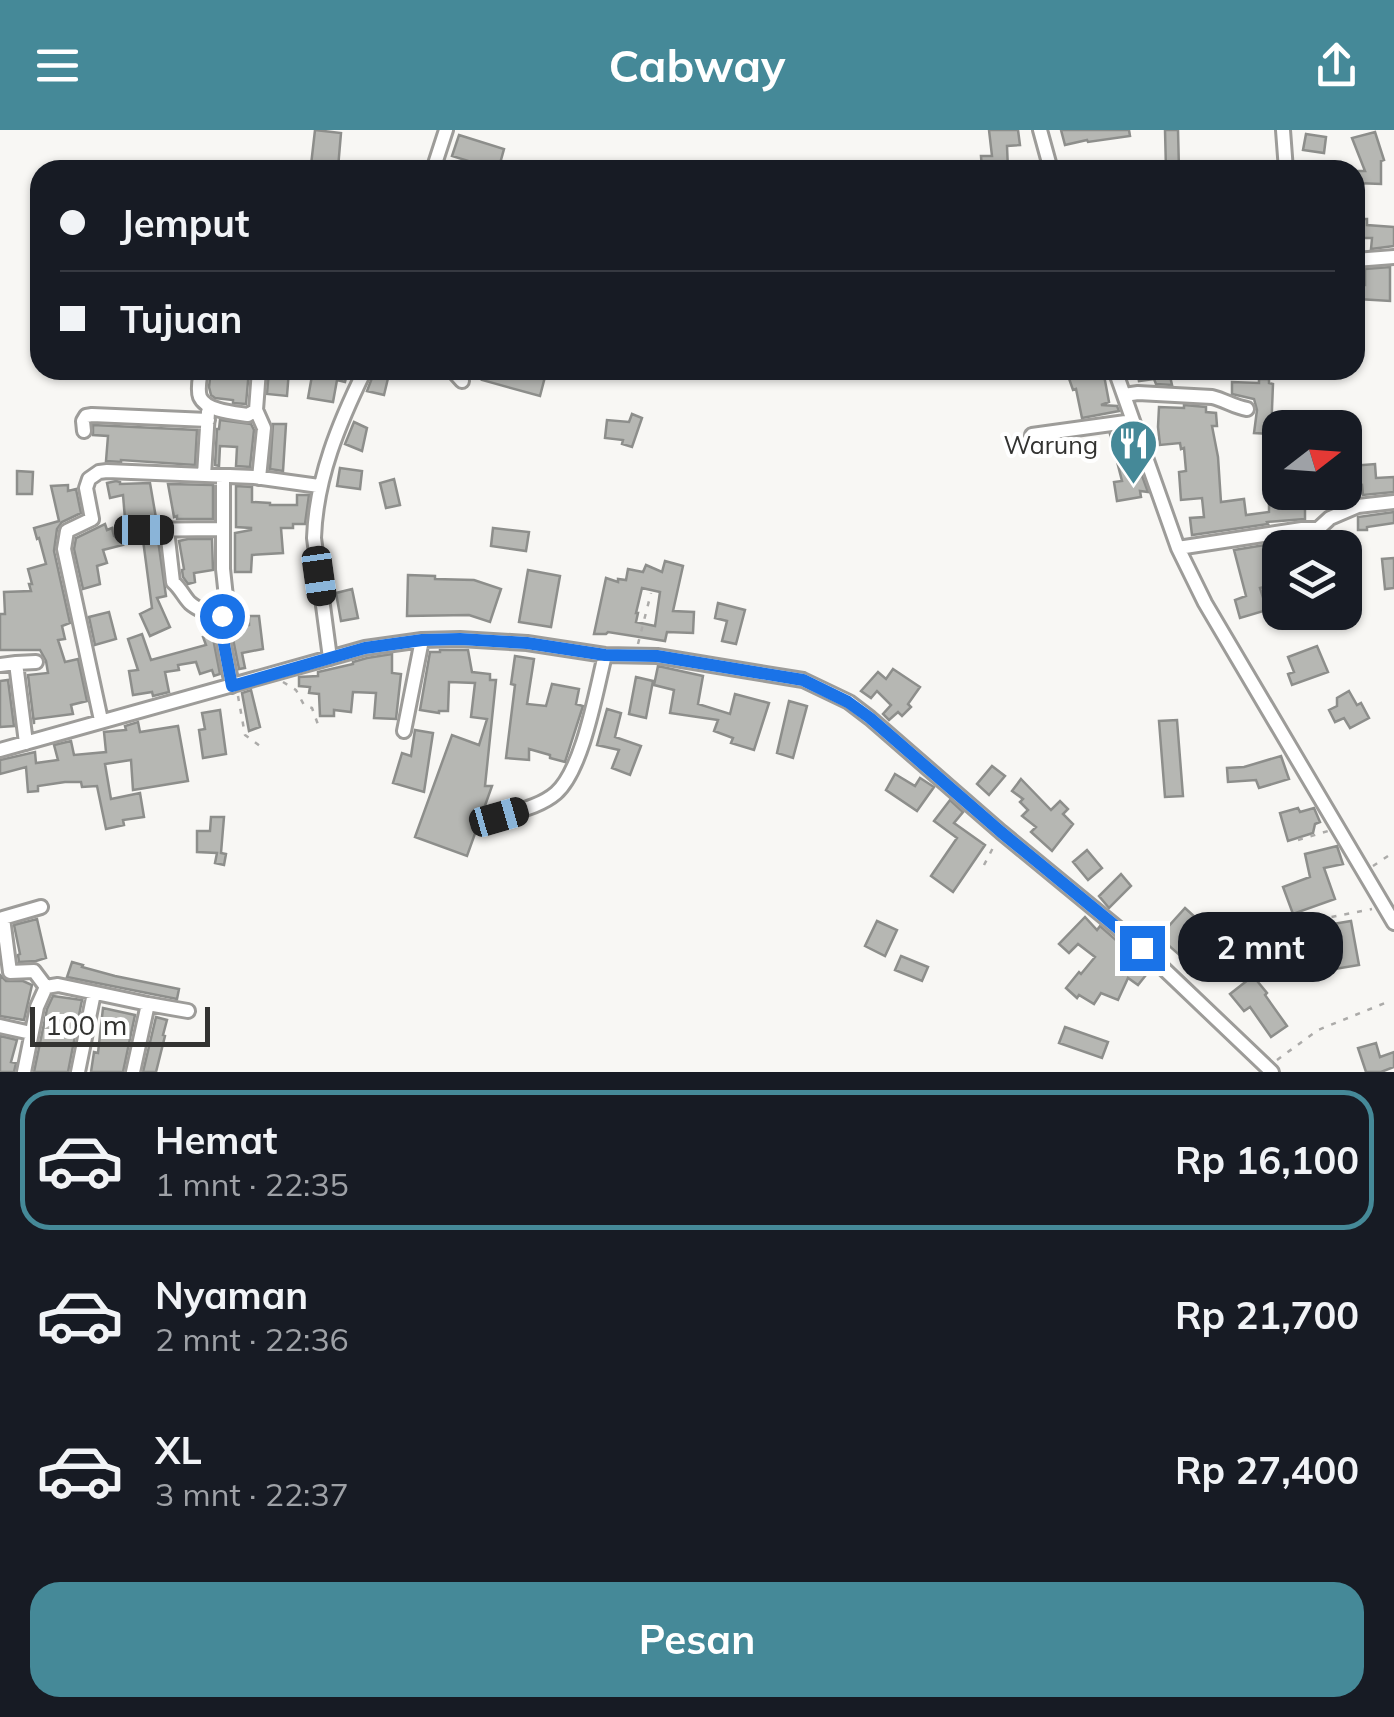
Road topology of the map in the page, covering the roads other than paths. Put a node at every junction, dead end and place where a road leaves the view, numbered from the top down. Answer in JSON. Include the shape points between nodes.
{"nodes":[{"id":1,"x":446,"y":130,"type":"edge"},
{"id":2,"x":1040,"y":130,"type":"edge"},
{"id":3,"x":1283,"y":130,"type":"edge"},
{"id":4,"x":436,"y":160,"type":"edge"},
{"id":5,"x":1048,"y":160,"type":"edge"},
{"id":6,"x":1285,"y":160,"type":"edge"},
{"id":7,"x":1394,"y":258,"type":"edge"},
{"id":8,"x":1365,"y":259,"type":"edge"},
{"id":9,"x":201,"y":380,"type":"edge"},
{"id":10,"x":258,"y":380,"type":"edge"},
{"id":11,"x":361,"y":380,"type":"edge"},
{"id":12,"x":1122,"y":380,"type":"edge"},
{"id":13,"x":1131,"y":394,"type":"junction"},
{"id":14,"x":1246,"y":409,"type":"dead end"},
{"id":15,"x":256,"y":410,"type":"junction"},
{"id":16,"x":208,"y":413,"type":"junction"},
{"id":17,"x":1133,"y":421,"type":"junction"},
{"id":18,"x":84,"y":431,"type":"dead end"},
{"id":19,"x":1032,"y":434,"type":"dead end"},
{"id":20,"x":204,"y":474,"type":"junction"},
{"id":21,"x":223,"y":476,"type":"junction"},
{"id":22,"x":259,"y":478,"type":"junction"},
{"id":23,"x":319,"y":486,"type":"junction"},
{"id":24,"x":1394,"y":502,"type":"edge"},
{"id":25,"x":222,"y":529,"type":"junction"},
{"id":26,"x":122,"y":530,"type":"dead end"},
{"id":27,"x":167,"y":530,"type":"junction"},
{"id":28,"x":1186,"y":546,"type":"junction"},
{"id":29,"x":220,"y":623,"type":"junction"},
{"id":30,"x":422,"y":640,"type":"junction"},
{"id":31,"x":605,"y":655,"type":"junction"},
{"id":32,"x":330,"y":658,"type":"junction"},
{"id":33,"x":36,"y":662,"type":"dead end"},
{"id":34,"x":16,"y":663,"type":"junction"},
{"id":35,"x":0,"y":665,"type":"edge"},
{"id":36,"x":233,"y":686,"type":"junction"},
{"id":37,"x":101,"y":720,"type":"junction"},
{"id":38,"x":404,"y":731,"type":"dead end"},
{"id":39,"x":26,"y":742,"type":"junction"},
{"id":40,"x":0,"y":750,"type":"edge"},
{"id":41,"x":499,"y":817,"type":"dead end"},
{"id":42,"x":41,"y":908,"type":"dead end"},
{"id":43,"x":1,"y":918,"type":"edge"},
{"id":44,"x":1394,"y":923,"type":"edge"},
{"id":45,"x":5,"y":972,"type":"edge"},
{"id":46,"x":46,"y":987,"type":"junction"},
{"id":47,"x":94,"y":993,"type":"junction"},
{"id":48,"x":148,"y":1004,"type":"junction"},
{"id":49,"x":188,"y":1011,"type":"dead end"},
{"id":50,"x":0,"y":1026,"type":"edge"},
{"id":51,"x":31,"y":1033,"type":"junction"},
{"id":52,"x":1269,"y":1070,"type":"edge"},
{"id":53,"x":24,"y":1072,"type":"edge"},
{"id":54,"x":78,"y":1072,"type":"edge"},
{"id":55,"x":133,"y":1072,"type":"edge"}],
"edges":[{"from":1,"to":4,"type":"street"},
{"from":2,"to":5,"type":"street"},
{"from":3,"to":6,"type":"street"},
{"from":7,"to":8,"type":"street"},
{"from":9,"to":16,"type":"street"},
{"from":10,"to":15,"type":"street"},
{"from":11,"to":23,"type":"street"},
{"from":12,"to":13,"type":"street"},
{"from":13,"to":14,"type":"street","via":[[1212,397]]},
{"from":13,"to":17,"type":"street"},
{"from":15,"to":16,"type":"street","via":[[248,416]]},
{"from":15,"to":22,"type":"street","via":[[264,428]]},
{"from":16,"to":18,"type":"street","via":[[92,415],[83,421]]},
{"from":16,"to":20,"type":"street"},
{"from":17,"to":19,"type":"street"},
{"from":17,"to":28,"type":"street"},
{"from":20,"to":21,"type":"street"},
{"from":20,"to":37,"type":"street","via":[[107,471],[87,482],[92,519],[67,531],[64,550]]},
{"from":21,"to":22,"type":"street"},
{"from":21,"to":25,"type":"street"},
{"from":22,"to":23,"type":"street"},
{"from":23,"to":32,"type":"street","via":[[314,538]]},
{"from":24,"to":28,"type":"street","via":[[1358,506],[1312,530]]},
{"from":25,"to":27,"type":"street"},
{"from":25,"to":29,"type":"street","via":[[226,601]]},
{"from":26,"to":27,"type":"street"},
{"from":27,"to":29,"type":"street","via":[[173,582],[192,606]]},
{"from":28,"to":44,"type":"street","via":[[1205,603]]},
{"from":29,"to":36,"type":"street"},
{"from":30,"to":31,"type":"street","via":[[527,643]]},
{"from":30,"to":32,"type":"street"},
{"from":30,"to":38,"type":"street"},
{"from":31,"to":41,"type":"street","via":[[584,740],[566,780],[545,800]]},
{"from":31,"to":52,"type":"street","via":[[657,656],[803,680],[828,691],[870,718],[1142,948]]},
{"from":32,"to":36,"type":"street"},
{"from":33,"to":34,"type":"street"},
{"from":34,"to":35,"type":"street"},
{"from":34,"to":39,"type":"street"},
{"from":36,"to":37,"type":"street"},
{"from":37,"to":39,"type":"street"},
{"from":39,"to":40,"type":"street"},
{"from":42,"to":43,"type":"street"},
{"from":43,"to":45,"type":"street"},
{"from":45,"to":46,"type":"street","via":[[34,972]]},
{"from":46,"to":47,"type":"street"},
{"from":46,"to":51,"type":"street"},
{"from":47,"to":48,"type":"street"},
{"from":47,"to":54,"type":"street"},
{"from":48,"to":49,"type":"street"},
{"from":48,"to":55,"type":"street"},
{"from":50,"to":51,"type":"street"},
{"from":51,"to":53,"type":"street"}]}
